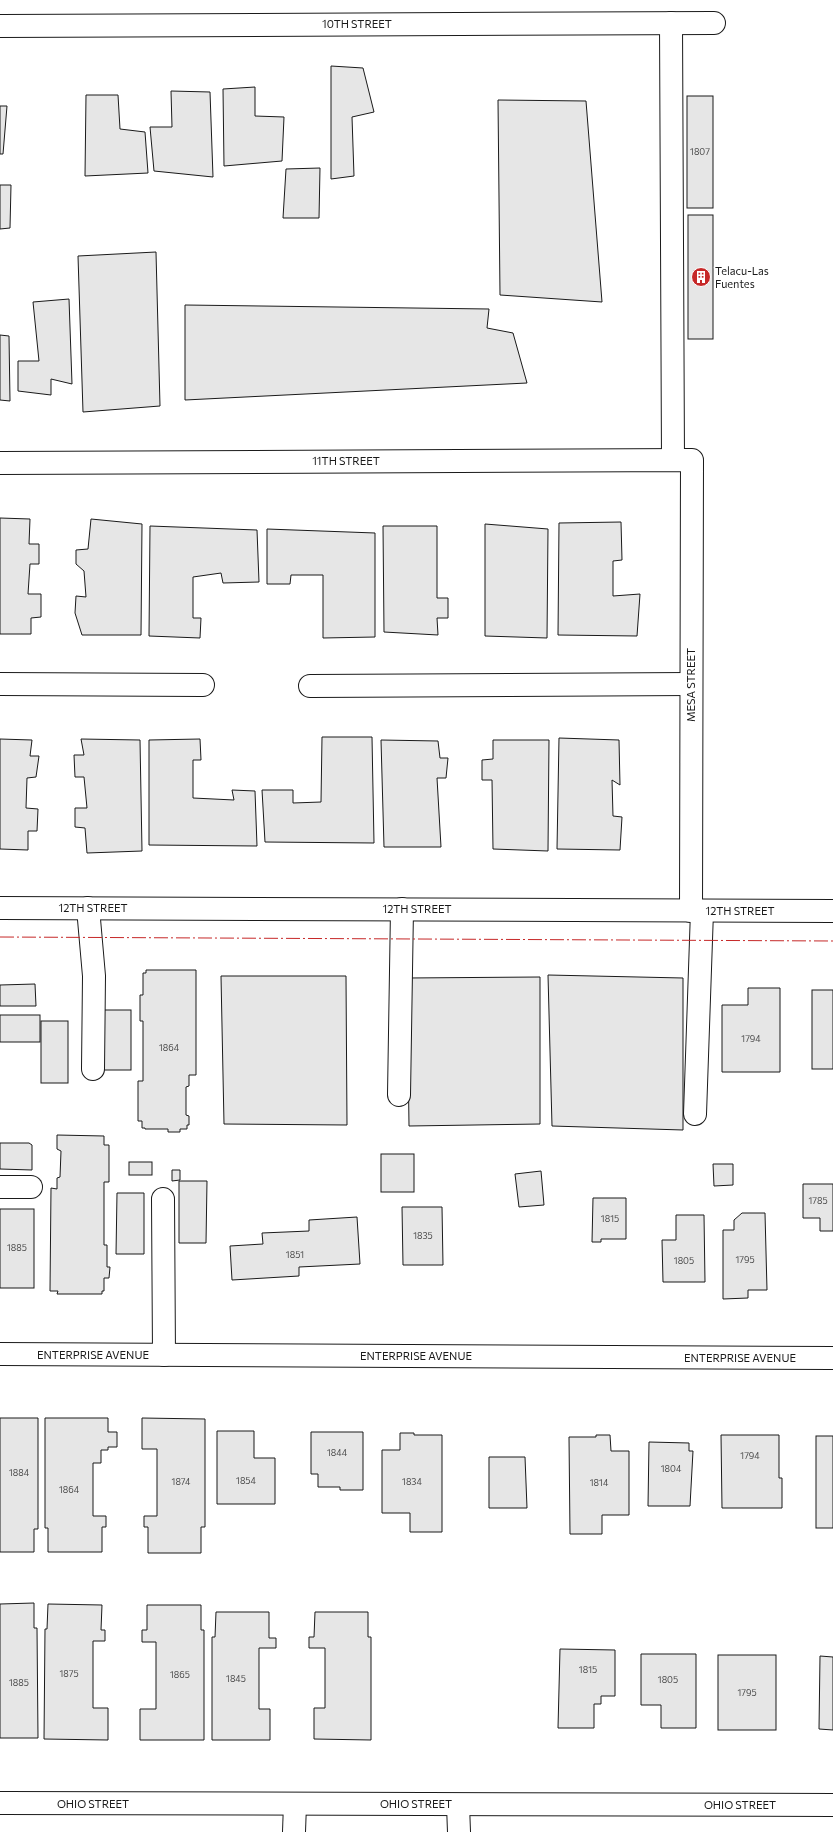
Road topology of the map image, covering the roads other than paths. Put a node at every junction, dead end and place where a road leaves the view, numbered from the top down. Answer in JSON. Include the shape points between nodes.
{"nodes":[{"id":1,"x":714,"y":23,"type":"dead end"},
{"id":2,"x":671,"y":24,"type":"junction"},
{"id":3,"x":0,"y":26,"type":"edge"},
{"id":4,"x":682,"y":460,"type":"junction"},
{"id":5,"x":0,"y":463,"type":"edge"},
{"id":6,"x":0,"y":684,"type":"edge"},
{"id":7,"x":691,"y":684,"type":"junction"},
{"id":8,"x":203,"y":686,"type":"dead end"},
{"id":9,"x":310,"y":686,"type":"dead end"},
{"id":10,"x":0,"y":908,"type":"edge"},
{"id":11,"x":88,"y":908,"type":"junction"},
{"id":12,"x":402,"y":909,"type":"junction"},
{"id":13,"x":696,"y":911,"type":"junction"},
{"id":14,"x":833,"y":911,"type":"edge"},
{"id":15,"x":93,"y":1070,"type":"dead end"},
{"id":16,"x":398,"y":1095,"type":"dead end"},
{"id":17,"x":695,"y":1114,"type":"dead end"},
{"id":18,"x":0,"y":1187,"type":"edge"},
{"id":19,"x":31,"y":1187,"type":"dead end"},
{"id":20,"x":163,"y":1199,"type":"dead end"},
{"id":21,"x":0,"y":1354,"type":"edge"},
{"id":22,"x":164,"y":1355,"type":"junction"},
{"id":23,"x":833,"y":1358,"type":"edge"},
{"id":24,"x":0,"y":1803,"type":"edge"},
{"id":25,"x":295,"y":1804,"type":"junction"},
{"id":26,"x":458,"y":1805,"type":"junction"},
{"id":27,"x":833,"y":1805,"type":"edge"},
{"id":28,"x":294,"y":1832,"type":"edge"},
{"id":29,"x":459,"y":1832,"type":"edge"}],
"edges":[{"from":1,"to":2,"type":"street","name":"10TH STREET"},
{"from":2,"to":3,"type":"street","name":"10TH STREET"},
{"from":2,"to":4,"type":"street","name":"MESA STREET"},
{"from":4,"to":5,"type":"street","name":"11TH STREET"},
{"from":4,"to":7,"type":"street","name":"MESA STREET"},
{"from":6,"to":8,"type":"street"},
{"from":7,"to":9,"type":"street"},
{"from":7,"to":13,"type":"street","name":"MESA STREET"},
{"from":10,"to":11,"type":"street","name":"12TH STREET"},
{"from":11,"to":12,"type":"street","name":"12TH STREET"},
{"from":11,"to":15,"type":"street","via":[[94,976]]},
{"from":12,"to":13,"type":"street","name":"12TH STREET"},
{"from":12,"to":16,"type":"street"},
{"from":13,"to":14,"type":"street","name":"12TH STREET"},
{"from":13,"to":17,"type":"street","name":"MESA STREET"},
{"from":18,"to":19,"type":"street"},
{"from":20,"to":22,"type":"street"},
{"from":21,"to":22,"type":"street","name":"ENTERPRISE AVENUE"},
{"from":22,"to":23,"type":"street","name":"ENTERPRISE AVENUE"},
{"from":24,"to":25,"type":"street","name":"OHIO STREET"},
{"from":25,"to":26,"type":"street","name":"OHIO STREET"},
{"from":25,"to":28,"type":"street"},
{"from":26,"to":27,"type":"street","name":"OHIO STREET"},
{"from":26,"to":29,"type":"street"}]}
